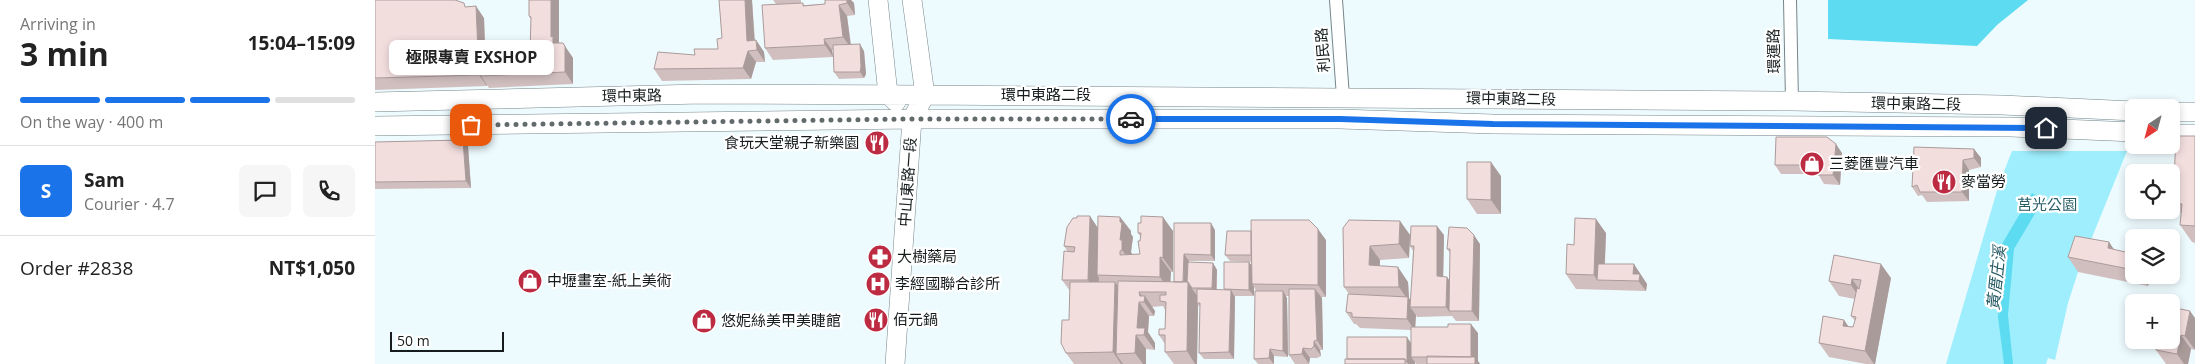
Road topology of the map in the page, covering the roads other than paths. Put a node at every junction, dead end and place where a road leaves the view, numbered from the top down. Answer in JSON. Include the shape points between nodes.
{"nodes":[{"id":1,"x":878,"y":0,"type":"edge"},
{"id":2,"x":911,"y":0,"type":"edge"},
{"id":3,"x":1336,"y":0,"type":"edge"},
{"id":4,"x":1789,"y":0,"type":"edge"},
{"id":5,"x":889,"y":94,"type":"junction"},
{"id":6,"x":925,"y":94,"type":"junction"},
{"id":7,"x":1343,"y":97,"type":"junction"},
{"id":8,"x":1792,"y":101,"type":"junction"},
{"id":9,"x":375,"y":102,"type":"edge"},
{"id":10,"x":2125,"y":110,"type":"edge"},
{"id":11,"x":2180,"y":112,"type":"edge"},
{"id":12,"x":2195,"y":112,"type":"edge"},
{"id":13,"x":912,"y":119,"type":"junction"},
{"id":14,"x":375,"y":126,"type":"edge"},
{"id":15,"x":2125,"y":132,"type":"edge"},
{"id":16,"x":2180,"y":134,"type":"edge"},
{"id":17,"x":2195,"y":134,"type":"edge"},
{"id":18,"x":895,"y":364,"type":"edge"}],
"edges":[{"from":1,"to":5,"type":"street"},
{"from":2,"to":6,"type":"street"},
{"from":3,"to":7,"type":"street","name":"利民路"},
{"from":4,"to":8,"type":"street","name":"環運路"},
{"from":5,"to":6,"type":"street","name":"環中東路二段"},
{"from":5,"to":9,"type":"street","name":"環中東路","via":[[701,94]]},
{"from":5,"to":13,"type":"street"},
{"from":6,"to":7,"type":"street","name":"環中東路二段"},
{"from":6,"to":13,"type":"street"},
{"from":7,"to":8,"type":"street","name":"環中東路二段"},
{"from":8,"to":10,"type":"street","name":"環中東路二段"},
{"from":11,"to":12,"type":"street"},
{"from":13,"to":14,"type":"street","name":"環中東路"},
{"from":13,"to":15,"type":"street","name":"環中東路二段","via":[[1340,119],[1493,124],[2011,127]]},
{"from":13,"to":18,"type":"street","name":"中山東路一段"},
{"from":16,"to":17,"type":"street"}]}
